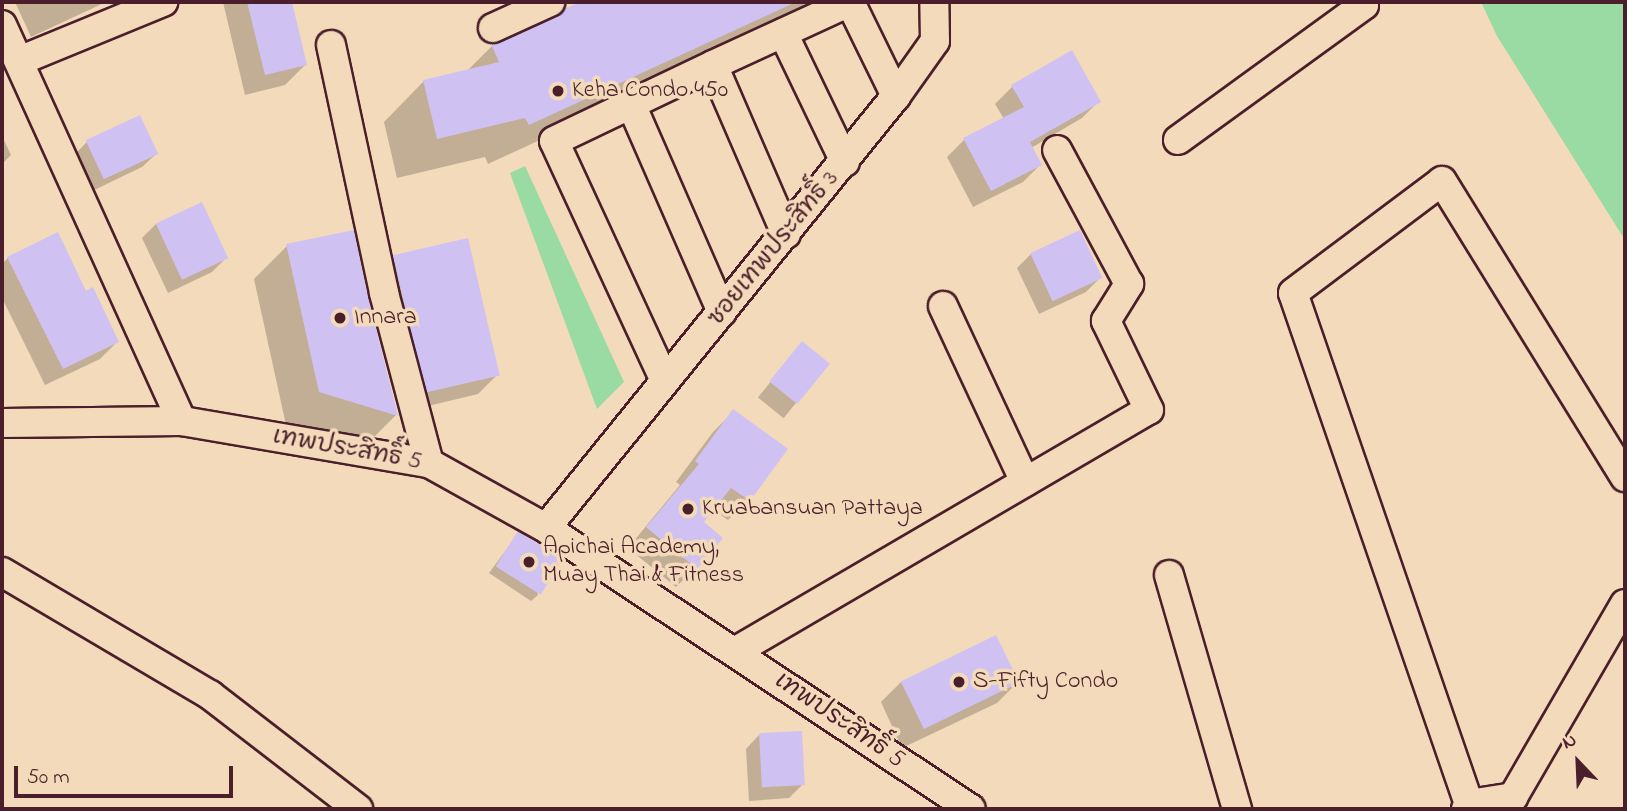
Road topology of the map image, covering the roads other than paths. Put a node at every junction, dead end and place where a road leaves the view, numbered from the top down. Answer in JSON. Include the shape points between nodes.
{"nodes":[{"id":1,"x":163,"y":2,"type":"edge"},
{"id":2,"x":550,"y":2,"type":"edge"},
{"id":3,"x":934,"y":2,"type":"edge"},
{"id":4,"x":1362,"y":2,"type":"edge"},
{"id":5,"x":2,"y":25,"type":"edge"},
{"id":6,"x":493,"y":28,"type":"dead end"},
{"id":7,"x":783,"y":33,"type":"junction"},
{"id":8,"x":331,"y":45,"type":"dead end"},
{"id":9,"x":19,"y":61,"type":"junction"},
{"id":10,"x":713,"y":65,"type":"junction"},
{"id":11,"x":897,"y":96,"type":"junction"},
{"id":12,"x":631,"y":104,"type":"junction"},
{"id":13,"x":1178,"y":140,"type":"dead end"},
{"id":14,"x":1058,"y":149,"type":"dead end"},
{"id":15,"x":845,"y":162,"type":"junction"},
{"id":16,"x":786,"y":234,"type":"junction"},
{"id":17,"x":943,"y":306,"type":"dead end"},
{"id":18,"x":722,"y":312,"type":"junction"},
{"id":19,"x":665,"y":382,"type":"junction"},
{"id":20,"x":182,"y":421,"type":"junction"},
{"id":21,"x":2,"y":423,"type":"edge"},
{"id":22,"x":429,"y":463,"type":"junction"},
{"id":23,"x":1625,"y":477,"type":"edge"},
{"id":24,"x":1025,"y":482,"type":"junction"},
{"id":25,"x":546,"y":528,"type":"junction"},
{"id":26,"x":2,"y":572,"type":"edge"},
{"id":27,"x":1169,"y":575,"type":"dead end"},
{"id":28,"x":1625,"y":604,"type":"edge"},
{"id":29,"x":736,"y":651,"type":"junction"},
{"id":30,"x":1468,"y":807,"type":"edge"},
{"id":31,"x":358,"y":809,"type":"edge"},
{"id":32,"x":971,"y":809,"type":"edge"},
{"id":33,"x":1237,"y":809,"type":"edge"}],
"edges":[{"from":1,"to":9,"type":"street"},
{"from":2,"to":6,"type":"street"},
{"from":3,"to":11,"type":"street","name":"ซอยเทพประสิทธิ์ 3","via":[[934,41]]},
{"from":4,"to":13,"type":"street","via":[[1364,5]]},
{"from":5,"to":9,"type":"street"},
{"from":7,"to":10,"type":"street"},
{"from":7,"to":11,"type":"street","via":[[850,2]]},
{"from":7,"to":15,"type":"street"},
{"from":8,"to":22,"type":"street","via":[[384,293]]},
{"from":9,"to":20,"type":"street"},
{"from":10,"to":12,"type":"street"},
{"from":10,"to":16,"type":"street"},
{"from":11,"to":15,"type":"street","name":"ซอยเทพประสิทธิ์ 3"},
{"from":12,"to":18,"type":"street"},
{"from":12,"to":19,"type":"street","via":[[554,141]]},
{"from":14,"to":24,"type":"street","via":[[1129,284],[1105,321],[1149,410]]},
{"from":15,"to":16,"type":"street","name":"ซอยเทพประสิทธิ์ 3"},
{"from":16,"to":18,"type":"street","name":"ซอยเทพประสิทธิ์ 3"},
{"from":17,"to":24,"type":"street"},
{"from":18,"to":19,"type":"street","name":"ซอยเทพประสิทธิ์ 3"},
{"from":19,"to":25,"type":"street","name":"ซอยเทพประสิทธิ์ 3"},
{"from":20,"to":21,"type":"street","name":"เทพประสิทธิ์ 5"},
{"from":20,"to":22,"type":"street","name":"เทพประสิทธิ์ 5"},
{"from":22,"to":25,"type":"street","name":"เทพประสิทธิ์ 5"},
{"from":23,"to":30,"type":"street","via":[[1442,181],[1293,293]]},
{"from":24,"to":29,"type":"street"},
{"from":25,"to":29,"type":"street","name":"เทพประสิทธิ์ 5"},
{"from":26,"to":31,"type":"street","via":[[209,695]]},
{"from":27,"to":33,"type":"street"},
{"from":28,"to":30,"type":"street","via":[[1513,797]]},
{"from":29,"to":32,"type":"street","name":"เทพประสิทธิ์ 5"}]}
